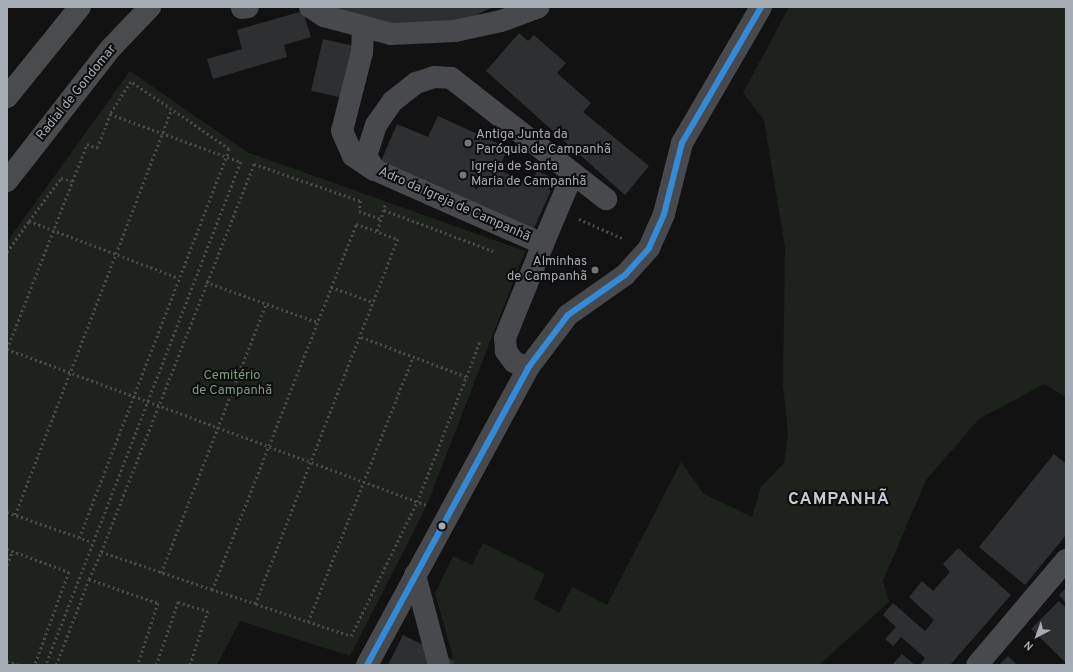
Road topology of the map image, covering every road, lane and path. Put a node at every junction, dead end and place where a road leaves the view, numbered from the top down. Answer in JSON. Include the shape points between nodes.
{"nodes":[{"id":1,"x":80,"y":7,"type":"edge"},
{"id":2,"x":150,"y":7,"type":"edge"},
{"id":3,"x":310,"y":7,"type":"edge"},
{"id":4,"x":539,"y":7,"type":"edge"},
{"id":5,"x":762,"y":7,"type":"edge"},
{"id":6,"x":363,"y":28,"type":"junction"},
{"id":7,"x":7,"y":97,"type":"edge"},
{"id":8,"x":172,"y":109,"type":"junction"},
{"id":9,"x":110,"y":114,"type":"junction"},
{"id":10,"x":162,"y":133,"type":"junction"},
{"id":11,"x":226,"y":156,"type":"junction"},
{"id":12,"x":572,"y":173,"type":"junction"},
{"id":13,"x":384,"y":174,"type":"junction"},
{"id":14,"x":7,"y":181,"type":"edge"},
{"id":15,"x":72,"y":182,"type":"junction"},
{"id":16,"x":606,"y":199,"type":"dead end"},
{"id":17,"x":384,"y":210,"type":"junction"},
{"id":18,"x":381,"y":219,"type":"junction"},
{"id":19,"x":29,"y":221,"type":"junction"},
{"id":20,"x":585,"y":222,"type":"dead end"},
{"id":21,"x":53,"y":230,"type":"junction"},
{"id":22,"x":377,"y":231,"type":"junction"},
{"id":23,"x":610,"y":234,"type":"dead end"},
{"id":24,"x":544,"y":244,"type":"junction"},
{"id":25,"x":7,"y":252,"type":"edge"},
{"id":26,"x":115,"y":253,"type":"junction"},
{"id":27,"x":498,"y":253,"type":"dead end"},
{"id":28,"x":180,"y":278,"type":"junction"},
{"id":29,"x":206,"y":282,"type":"junction"},
{"id":30,"x":331,"y":287,"type":"junction"},
{"id":31,"x":373,"y":302,"type":"junction"},
{"id":32,"x":266,"y":304,"type":"junction"},
{"id":33,"x":317,"y":322,"type":"junction"},
{"id":34,"x":484,"y":332,"type":"dead end"},
{"id":35,"x":360,"y":337,"type":"junction"},
{"id":36,"x":7,"y":349,"type":"edge"},
{"id":37,"x":413,"y":357,"type":"junction"},
{"id":38,"x":528,"y":368,"type":"junction"},
{"id":39,"x":68,"y":372,"type":"junction"},
{"id":40,"x":466,"y":377,"type":"junction"},
{"id":41,"x":132,"y":396,"type":"junction"},
{"id":42,"x":146,"y":401,"type":"junction"},
{"id":43,"x":157,"y":405,"type":"junction"},
{"id":44,"x":218,"y":427,"type":"junction"},
{"id":45,"x":268,"y":446,"type":"junction"},
{"id":46,"x":311,"y":462,"type":"junction"},
{"id":47,"x":364,"y":482,"type":"junction"},
{"id":48,"x":417,"y":502,"type":"junction"},
{"id":49,"x":7,"y":512,"type":"edge"},
{"id":50,"x":449,"y":513,"type":"junction"},
{"id":51,"x":15,"y":515,"type":"junction"},
{"id":52,"x":79,"y":538,"type":"junction"},
{"id":53,"x":92,"y":542,"type":"junction"},
{"id":54,"x":7,"y":549,"type":"edge"},
{"id":55,"x":12,"y":551,"type":"junction"},
{"id":56,"x":101,"y":552,"type":"junction"},
{"id":57,"x":1066,"y":560,"type":"edge"},
{"id":58,"x":7,"y":565,"type":"edge"},
{"id":59,"x":161,"y":573,"type":"junction"},
{"id":60,"x":415,"y":575,"type":"junction"},
{"id":61,"x":89,"y":579,"type":"junction"},
{"id":62,"x":212,"y":590,"type":"junction"},
{"id":63,"x":256,"y":604,"type":"junction"},
{"id":64,"x":308,"y":622,"type":"junction"},
{"id":65,"x":7,"y":661,"type":"edge"},
{"id":66,"x":19,"y":665,"type":"edge"},
{"id":67,"x":35,"y":665,"type":"edge"},
{"id":68,"x":46,"y":665,"type":"edge"},
{"id":69,"x":56,"y":665,"type":"edge"},
{"id":70,"x":138,"y":665,"type":"edge"},
{"id":71,"x":156,"y":665,"type":"edge"},
{"id":72,"x":190,"y":665,"type":"edge"},
{"id":73,"x":367,"y":665,"type":"edge"},
{"id":74,"x":439,"y":665,"type":"edge"},
{"id":75,"x":977,"y":665,"type":"edge"}],
"edges":[{"from":1,"to":7,"type":"highway"},
{"from":2,"to":14,"type":"highway","name":"Radial de Gondomar","via":[[111,48]]},
{"from":3,"to":6,"type":"street","via":[[324,16]]},
{"from":4,"to":6,"type":"street","via":[[501,22],[455,31],[391,34]]},
{"from":5,"to":38,"type":"street","via":[[682,143],[664,214],[649,248],[625,275],[568,315]]},
{"from":6,"to":13,"type":"street","via":[[362,52],[342,131],[353,156]]},
{"from":8,"to":9,"type":"path","via":[[132,82]]},
{"from":8,"to":10,"type":"path"},
{"from":8,"to":11,"type":"path","via":[[229,149]]},
{"from":9,"to":10,"type":"path"},
{"from":9,"to":15,"type":"path","via":[[97,148],[87,144]]},
{"from":10,"to":11,"type":"path"},
{"from":10,"to":26,"type":"path"},
{"from":11,"to":28,"type":"path"},
{"from":11,"to":42,"type":"path","via":[[241,162]]},
{"from":12,"to":13,"type":"street","name":"Adro da Igreja de Campanhã","via":[[456,80],[445,76],[416,83],[387,108],[376,125],[366,156]]},
{"from":12,"to":16,"type":"street","name":"Adro da Igreja de Campanhã"},
{"from":12,"to":24,"type":"street","name":"Adro da Igreja de Campanhã"},
{"from":13,"to":17,"type":"path"},
{"from":13,"to":24,"type":"street","name":"Adro da Igreja de Campanhã"},
{"from":15,"to":19,"type":"path","via":[[62,178]]},
{"from":15,"to":21,"type":"path"},
{"from":17,"to":18,"type":"path"},
{"from":17,"to":27,"type":"path"},
{"from":18,"to":22,"type":"path"},
{"from":18,"to":29,"type":"path","via":[[358,211],[361,201],[254,164]]},
{"from":19,"to":21,"type":"path"},
{"from":19,"to":25,"type":"path"},
{"from":20,"to":23,"type":"path"},
{"from":21,"to":26,"type":"path"},
{"from":21,"to":36,"type":"path"},
{"from":22,"to":30,"type":"path","via":[[356,224]]},
{"from":22,"to":31,"type":"path","via":[[398,239]]},
{"from":24,"to":38,"type":"street","name":"Adro da Igreja de Campanhã","via":[[505,338],[506,351],[514,362]]},
{"from":26,"to":28,"type":"path"},
{"from":26,"to":39,"type":"path"},
{"from":28,"to":41,"type":"path"},
{"from":29,"to":32,"type":"path"},
{"from":29,"to":43,"type":"path"},
{"from":30,"to":31,"type":"path"},
{"from":30,"to":33,"type":"path"},
{"from":31,"to":35,"type":"path"},
{"from":32,"to":33,"type":"path"},
{"from":32,"to":44,"type":"path"},
{"from":33,"to":45,"type":"path"},
{"from":34,"to":40,"type":"path"},
{"from":35,"to":37,"type":"path"},
{"from":35,"to":46,"type":"path"},
{"from":36,"to":39,"type":"path"},
{"from":37,"to":40,"type":"path"},
{"from":37,"to":47,"type":"path"},
{"from":38,"to":50,"type":"street"},
{"from":39,"to":41,"type":"path"},
{"from":39,"to":51,"type":"path"},
{"from":40,"to":48,"type":"path"},
{"from":41,"to":42,"type":"path"},
{"from":41,"to":52,"type":"path"},
{"from":42,"to":43,"type":"path"},
{"from":42,"to":53,"type":"path"},
{"from":43,"to":44,"type":"path"},
{"from":43,"to":56,"type":"path"},
{"from":44,"to":45,"type":"path"},
{"from":44,"to":59,"type":"path"},
{"from":45,"to":46,"type":"path"},
{"from":45,"to":62,"type":"path"},
{"from":46,"to":47,"type":"path"},
{"from":46,"to":63,"type":"path"},
{"from":47,"to":48,"type":"path"},
{"from":47,"to":64,"type":"path"},
{"from":48,"to":50,"type":"path"},
{"from":48,"to":64,"type":"path","via":[[351,636]]},
{"from":49,"to":51,"type":"path"},
{"from":50,"to":60,"type":"street"},
{"from":51,"to":52,"type":"path"},
{"from":52,"to":53,"type":"path"},
{"from":53,"to":68,"type":"path"},
{"from":54,"to":55,"type":"path"},
{"from":55,"to":58,"type":"path"},
{"from":55,"to":67,"type":"path","via":[[69,572]]},
{"from":56,"to":59,"type":"path"},
{"from":56,"to":61,"type":"path"},
{"from":57,"to":75,"type":"street"},
{"from":59,"to":62,"type":"path"},
{"from":60,"to":73,"type":"street"},
{"from":60,"to":74,"type":"street"},
{"from":61,"to":69,"type":"path"},
{"from":61,"to":70,"type":"path","via":[[158,603]]},
{"from":62,"to":63,"type":"path"},
{"from":63,"to":64,"type":"path"},
{"from":65,"to":66,"type":"path"},
{"from":71,"to":72,"type":"path","via":[[178,602],[208,611]]}]}
